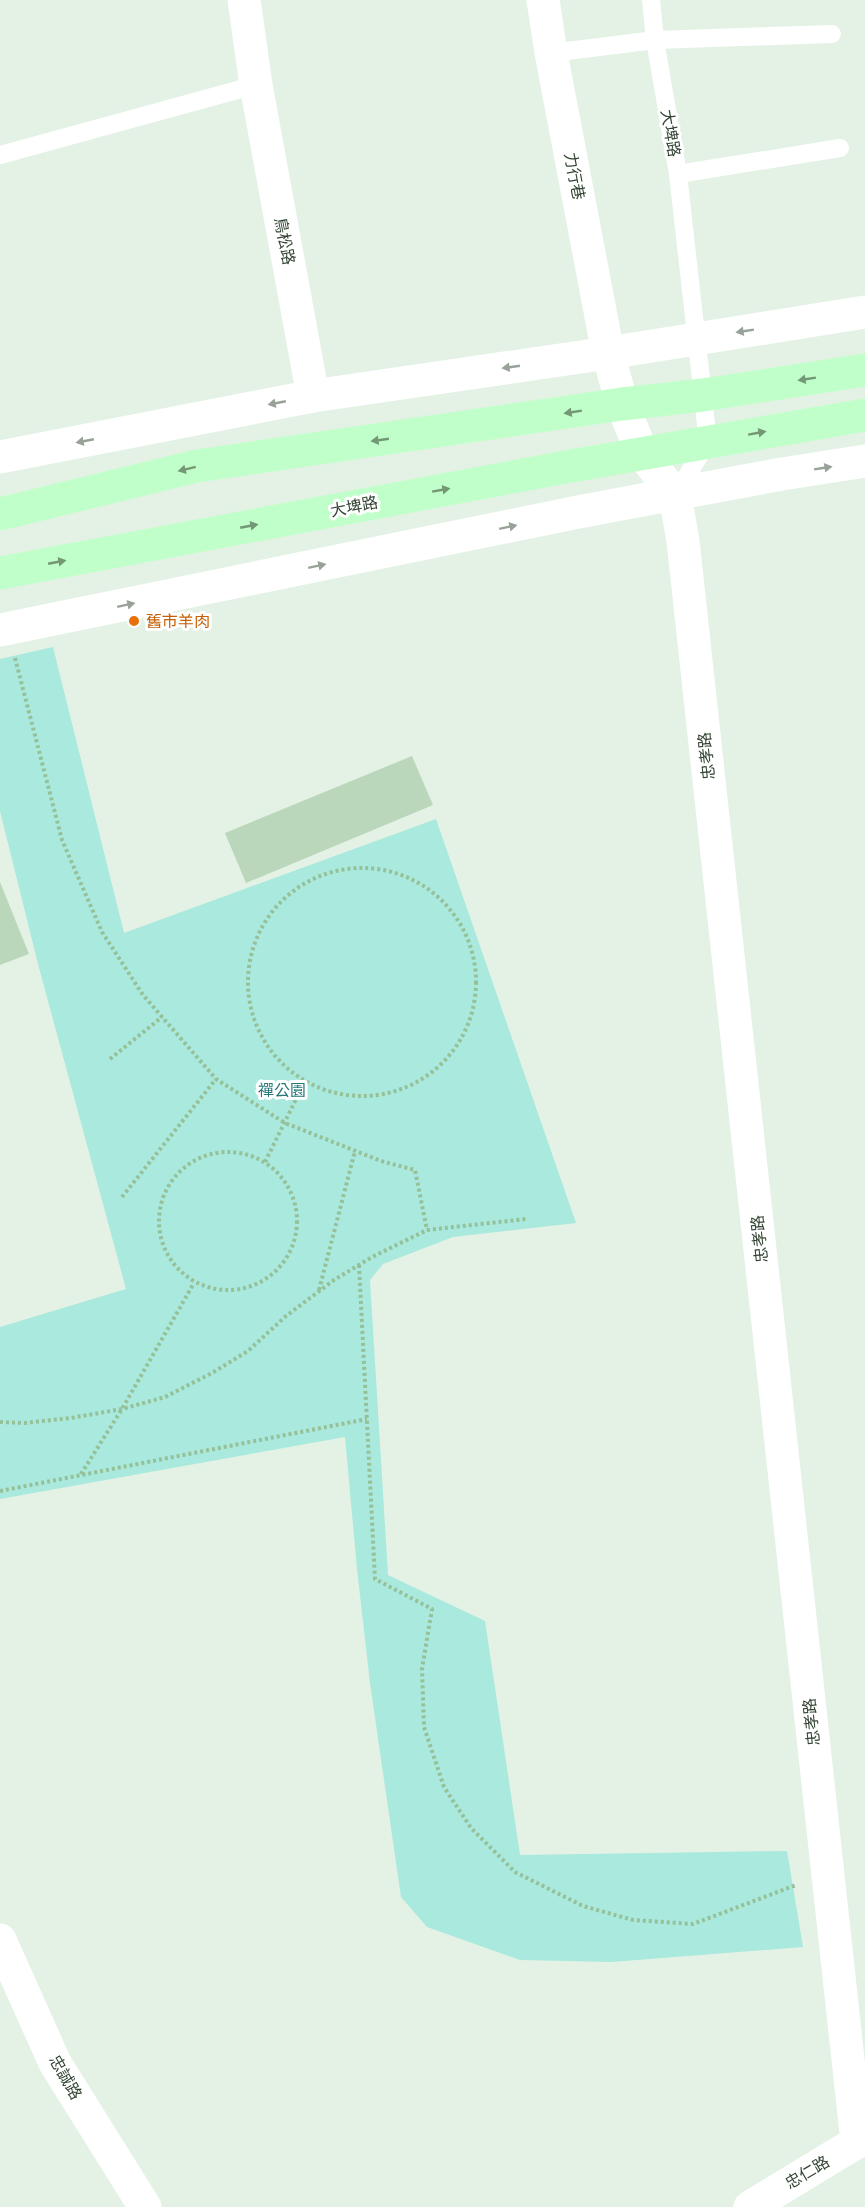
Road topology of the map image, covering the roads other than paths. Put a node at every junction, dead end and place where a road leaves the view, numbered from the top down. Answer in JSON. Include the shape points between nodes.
{"nodes":[{"id":1,"x":244,"y":0,"type":"edge"},
{"id":2,"x":543,"y":0,"type":"edge"},
{"id":3,"x":651,"y":0,"type":"edge"},
{"id":4,"x":832,"y":34,"type":"dead end"},
{"id":5,"x":655,"y":40,"type":"junction"},
{"id":6,"x":551,"y":53,"type":"junction"},
{"id":7,"x":256,"y":85,"type":"junction"},
{"id":8,"x":840,"y":148,"type":"dead end"},
{"id":9,"x":0,"y":155,"type":"edge"},
{"id":10,"x":678,"y":174,"type":"junction"},
{"id":11,"x":865,"y":312,"type":"edge"},
{"id":12,"x":696,"y":338,"type":"junction"},
{"id":13,"x":608,"y":353,"type":"junction"},
{"id":14,"x":865,"y":370,"type":"edge"},
{"id":15,"x":703,"y":395,"type":"junction"},
{"id":16,"x":314,"y":396,"type":"junction"},
{"id":17,"x":622,"y":404,"type":"junction"},
{"id":18,"x":865,"y":415,"type":"edge"},
{"id":19,"x":708,"y":442,"type":"junction"},
{"id":20,"x":642,"y":453,"type":"junction"},
{"id":21,"x":0,"y":457,"type":"edge"},
{"id":22,"x":865,"y":461,"type":"edge"},
{"id":23,"x":675,"y":495,"type":"junction"},
{"id":24,"x":0,"y":514,"type":"edge"},
{"id":25,"x":0,"y":573,"type":"edge"},
{"id":26,"x":2,"y":622,"type":"edge"},
{"id":27,"x":0,"y":1940,"type":"edge"},
{"id":28,"x":861,"y":2141,"type":"edge"},
{"id":29,"x":145,"y":2207,"type":"edge"},
{"id":30,"x":750,"y":2207,"type":"edge"}],
"edges":[{"from":1,"to":7,"type":"street","name":"鳥松路"},
{"from":2,"to":6,"type":"street","name":"力行巷"},
{"from":3,"to":5,"type":"lane","name":"大埤路"},
{"from":4,"to":5,"type":"lane"},
{"from":5,"to":6,"type":"lane"},
{"from":5,"to":10,"type":"lane","name":"大埤路"},
{"from":6,"to":13,"type":"street","name":"力行巷"},
{"from":7,"to":9,"type":"lane"},
{"from":7,"to":16,"type":"street","name":"鳥松路"},
{"from":8,"to":10,"type":"lane"},
{"from":10,"to":12,"type":"lane","name":"大埤路"},
{"from":11,"to":12,"type":"street","one_way":true},
{"from":12,"to":13,"type":"street"},
{"from":12,"to":15,"type":"lane","name":"大埤路"},
{"from":13,"to":16,"type":"street","one_way":true},
{"from":13,"to":17,"type":"street","name":"忠孝路"},
{"from":14,"to":15,"type":"main road","one_way":true},
{"from":15,"to":17,"type":"main road"},
{"from":15,"to":19,"type":"lane","name":"大埤路"},
{"from":16,"to":21,"type":"street","one_way":true},
{"from":17,"to":20,"type":"street","name":"忠孝路"},
{"from":17,"to":24,"type":"main road","one_way":true,"via":[[197,466]]},
{"from":19,"to":18,"type":"main road","name":"大埤路","one_way":true},
{"from":19,"to":20,"type":"main road","name":"大埤路"},
{"from":19,"to":23,"type":"lane"},
{"from":20,"to":23,"type":"street","name":"忠孝路"},
{"from":25,"to":20,"type":"main road","name":"大埤路","one_way":true},
{"from":23,"to":22,"type":"street","one_way":true},
{"from":26,"to":23,"type":"street","one_way":true},
{"from":23,"to":28,"type":"street","name":"忠孝路"},
{"from":27,"to":29,"type":"street","name":"忠誠路","via":[[56,2063]]},
{"from":28,"to":30,"type":"street","name":"忠仁路"}]}
